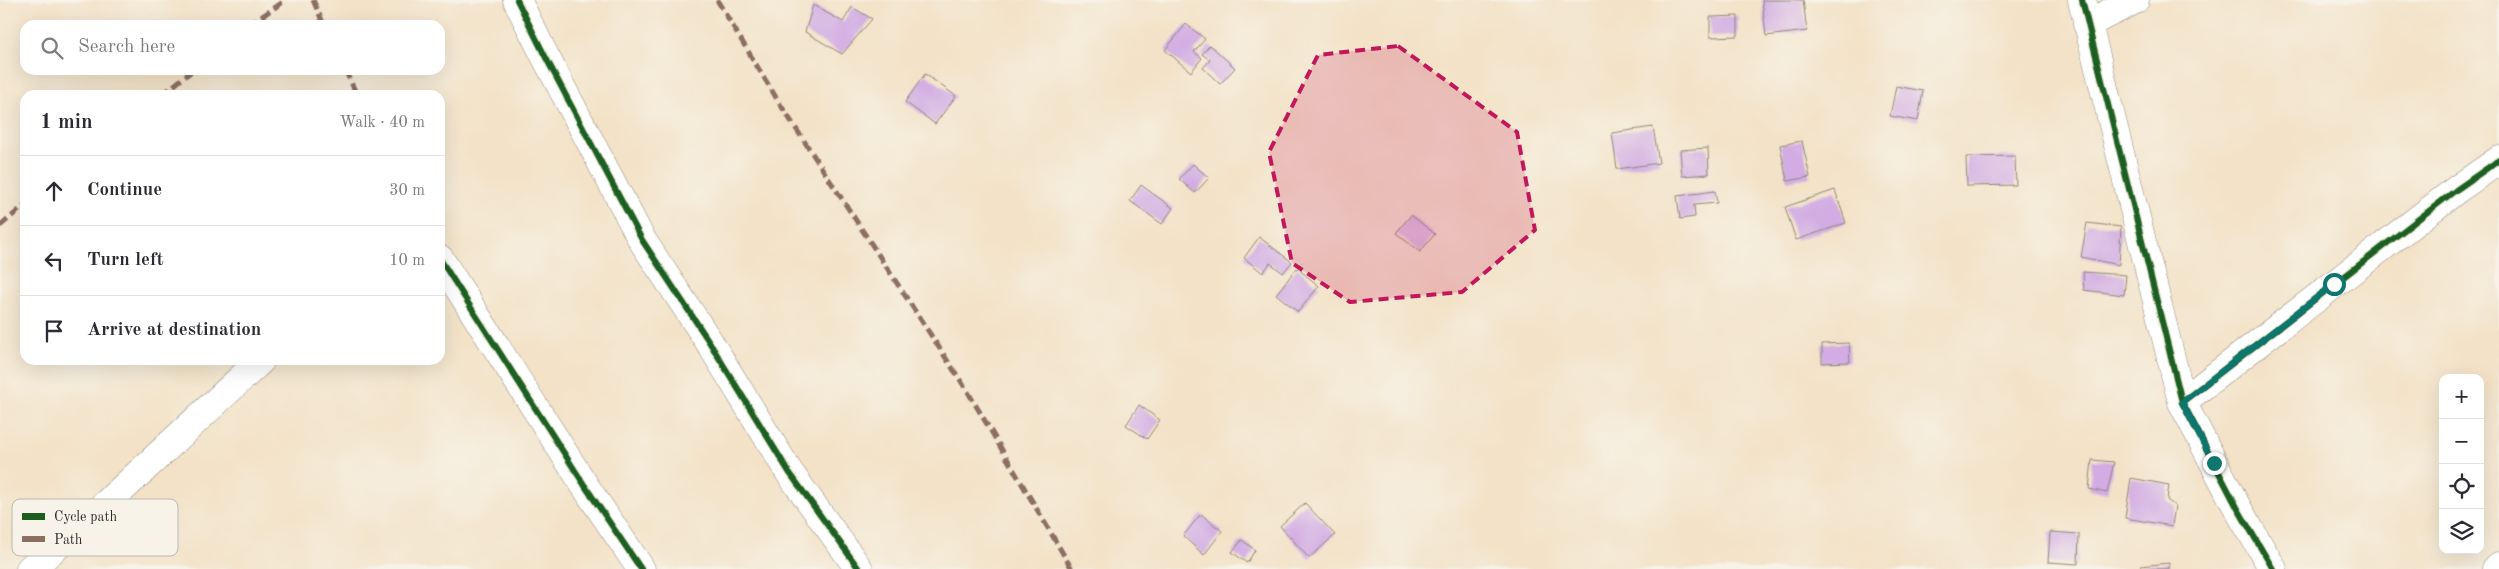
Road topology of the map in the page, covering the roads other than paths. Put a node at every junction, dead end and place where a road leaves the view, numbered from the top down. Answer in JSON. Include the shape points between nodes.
{"nodes":[{"id":1,"x":518,"y":0,"type":"edge"},
{"id":2,"x":2135,"y":0,"type":"edge"},
{"id":3,"x":2084,"y":12,"type":"edge"},
{"id":4,"x":2499,"y":160,"type":"edge"},
{"id":5,"x":445,"y":267,"type":"edge"},
{"id":6,"x":256,"y":365,"type":"edge"},
{"id":7,"x":2182,"y":402,"type":"junction"},
{"id":8,"x":111,"y":499,"type":"edge"},
{"id":9,"x":45,"y":556,"type":"edge"},
{"id":10,"x":2499,"y":566,"type":"edge"},
{"id":11,"x":30,"y":569,"type":"edge"},
{"id":12,"x":641,"y":569,"type":"edge"},
{"id":13,"x":859,"y":569,"type":"edge"},
{"id":14,"x":2273,"y":569,"type":"edge"},
{"id":15,"x":2496,"y":569,"type":"edge"}],
"edges":[{"from":1,"to":13,"type":"street","via":[[642,240],[789,472]]},
{"from":2,"to":3,"type":"street"},
{"from":3,"to":7,"type":"street"},
{"from":4,"to":7,"type":"street"},
{"from":5,"to":12,"type":"street"},
{"from":6,"to":8,"type":"street"},
{"from":7,"to":14,"type":"street"},
{"from":9,"to":11,"type":"street"},
{"from":10,"to":15,"type":"street"}]}
